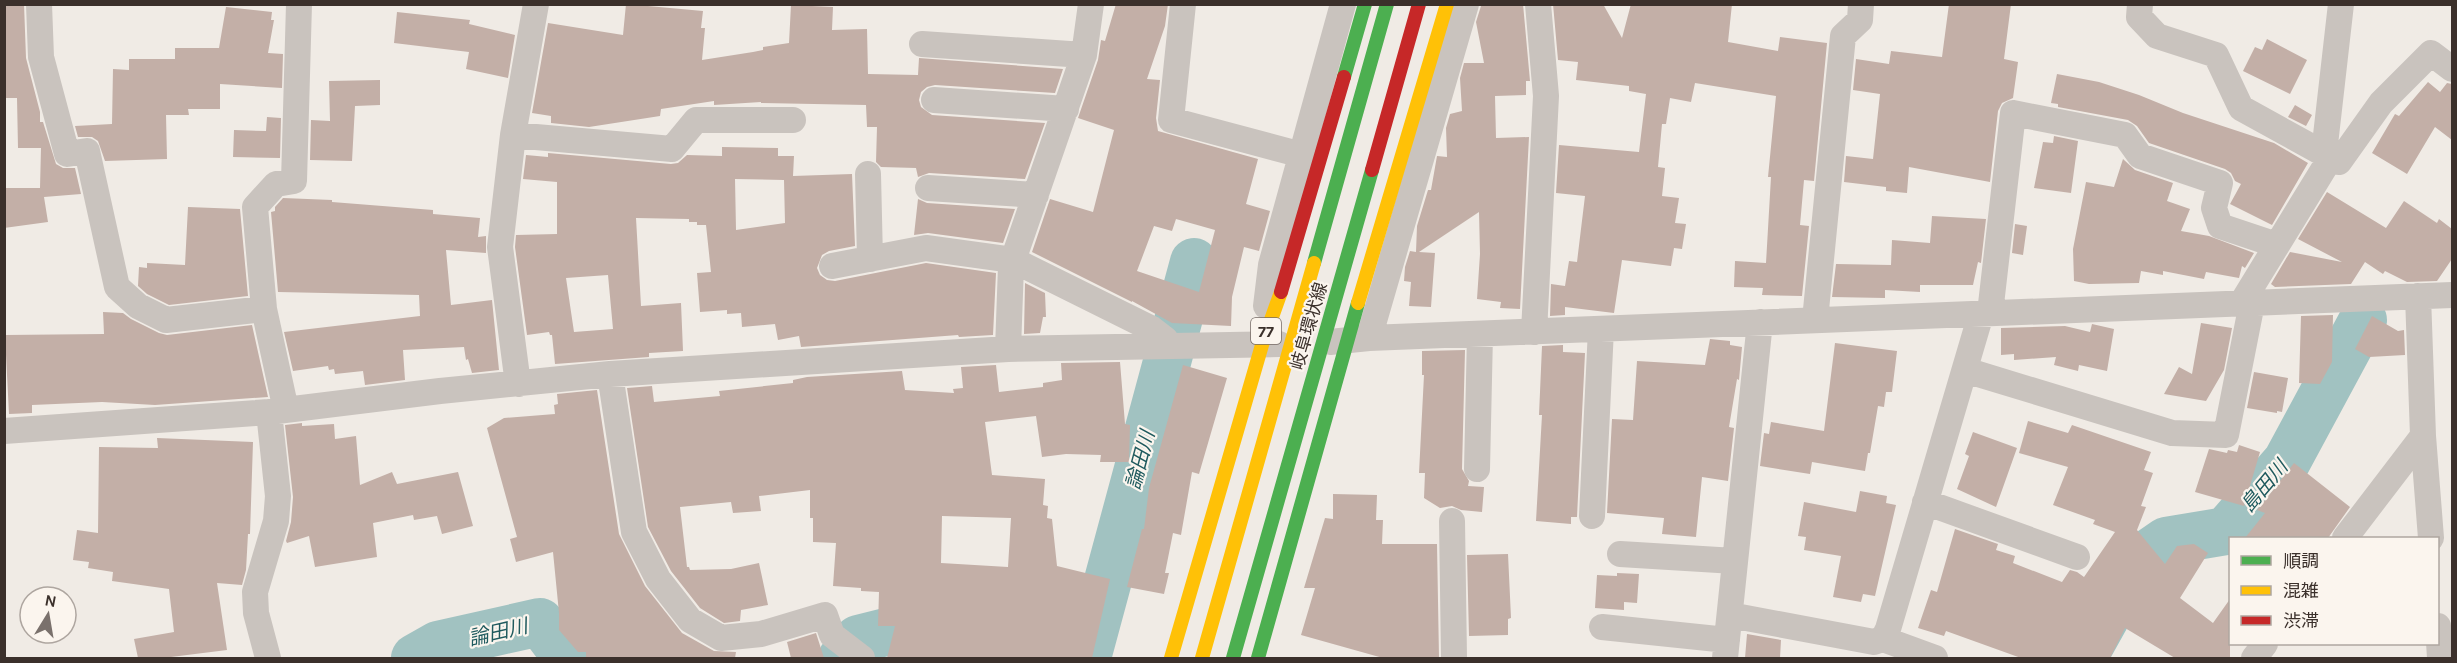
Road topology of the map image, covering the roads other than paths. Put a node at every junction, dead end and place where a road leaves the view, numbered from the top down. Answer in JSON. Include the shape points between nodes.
{"nodes":[{"id":1,"x":39,"y":4,"type":"edge"},
{"id":2,"x":298,"y":4,"type":"edge"},
{"id":3,"x":536,"y":4,"type":"edge"},
{"id":4,"x":1091,"y":4,"type":"edge"},
{"id":5,"x":1184,"y":4,"type":"edge"},
{"id":6,"x":1343,"y":4,"type":"edge"},
{"id":7,"x":1365,"y":4,"type":"edge"},
{"id":8,"x":1387,"y":4,"type":"edge"},
{"id":9,"x":1419,"y":4,"type":"edge"},
{"id":10,"x":1447,"y":4,"type":"edge"},
{"id":11,"x":1466,"y":4,"type":"edge"},
{"id":12,"x":1538,"y":4,"type":"edge"},
{"id":13,"x":1861,"y":4,"type":"edge"},
{"id":14,"x":2140,"y":4,"type":"edge"},
{"id":15,"x":2341,"y":4,"type":"edge"},
{"id":16,"x":922,"y":44,"type":"dead end"},
{"id":17,"x":1084,"y":56,"type":"junction"},
{"id":18,"x":2452,"y":69,"type":"edge"},
{"id":19,"x":934,"y":100,"type":"dead end"},
{"id":20,"x":1066,"y":109,"type":"junction"},
{"id":21,"x":793,"y":120,"type":"dead end"},
{"id":22,"x":513,"y":135,"type":"junction"},
{"id":23,"x":1302,"y":154,"type":"junction"},
{"id":24,"x":2327,"y":155,"type":"junction"},
{"id":25,"x":868,"y":174,"type":"dead end"},
{"id":26,"x":928,"y":188,"type":"dead end"},
{"id":27,"x":1036,"y":195,"type":"junction"},
{"id":28,"x":2277,"y":245,"type":"junction"},
{"id":29,"x":870,"y":259,"type":"junction"},
{"id":30,"x":1013,"y":260,"type":"junction"},
{"id":31,"x":832,"y":266,"type":"dead end"},
{"id":32,"x":2452,"y":295,"type":"edge"},
{"id":33,"x":2418,"y":296,"type":"junction"},
{"id":34,"x":2247,"y":303,"type":"junction"},
{"id":35,"x":264,"y":309,"type":"junction"},
{"id":36,"x":1985,"y":314,"type":"junction"},
{"id":37,"x":1815,"y":320,"type":"junction"},
{"id":38,"x":1760,"y":322,"type":"junction"},
{"id":39,"x":1601,"y":329,"type":"junction"},
{"id":40,"x":1534,"y":332,"type":"junction"},
{"id":41,"x":1480,"y":334,"type":"junction"},
{"id":42,"x":1358,"y":340,"type":"junction"},
{"id":43,"x":1262,"y":345,"type":"junction"},
{"id":44,"x":1163,"y":346,"type":"junction"},
{"id":45,"x":1008,"y":349,"type":"junction"},
{"id":46,"x":1965,"y":370,"type":"junction"},
{"id":47,"x":610,"y":374,"type":"junction"},
{"id":48,"x":518,"y":384,"type":"junction"},
{"id":49,"x":278,"y":411,"type":"junction"},
{"id":50,"x":4,"y":431,"type":"edge"},
{"id":51,"x":2423,"y":436,"type":"junction"},
{"id":52,"x":1477,"y":469,"type":"dead end"},
{"id":53,"x":1926,"y":502,"type":"junction"},
{"id":54,"x":1592,"y":516,"type":"dead end"},
{"id":55,"x":1452,"y":521,"type":"dead end"},
{"id":56,"x":2346,"y":537,"type":"edge"},
{"id":57,"x":2431,"y":537,"type":"edge"},
{"id":58,"x":1620,"y":554,"type":"dead end"},
{"id":59,"x":2078,"y":557,"type":"dead end"},
{"id":60,"x":1735,"y":561,"type":"junction"},
{"id":61,"x":1602,"y":627,"type":"dead end"},
{"id":62,"x":1727,"y":638,"type":"edge"},
{"id":63,"x":1883,"y":639,"type":"junction"},
{"id":64,"x":2439,"y":642,"type":"edge"},
{"id":65,"x":2264,"y":645,"type":"edge"},
{"id":66,"x":268,"y":658,"type":"edge"},
{"id":67,"x":862,"y":658,"type":"edge"},
{"id":68,"x":1171,"y":658,"type":"edge"},
{"id":69,"x":1202,"y":658,"type":"edge"},
{"id":70,"x":1233,"y":658,"type":"edge"},
{"id":71,"x":1258,"y":658,"type":"edge"},
{"id":72,"x":1454,"y":658,"type":"edge"},
{"id":73,"x":1935,"y":658,"type":"edge"},
{"id":74,"x":2254,"y":658,"type":"edge"},
{"id":75,"x":2440,"y":658,"type":"edge"}],
"edges":[{"from":1,"to":35,"type":"street","via":[[40,57],[67,154],[87,151],[117,287],[138,306],[166,320]]},
{"from":2,"to":35,"type":"street","via":[[294,181],[276,184],[255,207]]},
{"from":3,"to":22,"type":"street"},
{"from":4,"to":17,"type":"street"},
{"from":5,"to":23,"type":"street","via":[[1171,120]]},
{"from":6,"to":23,"type":"street"},
{"from":7,"to":43,"type":"main road","number":"77","via":[[1288,271]]},
{"from":8,"to":69,"type":"main road","name":"岐阜環状線","number":"77","bridge":true},
{"from":9,"to":70,"type":"main road","name":"岐阜環状線","bridge":true},
{"from":10,"to":42,"type":"main road"},
{"from":11,"to":42,"type":"street"},
{"from":12,"to":40,"type":"street","via":[[1546,96]]},
{"from":13,"to":37,"type":"street","via":[[1860,20],[1843,36]]},
{"from":14,"to":24,"type":"street","via":[[2139,17],[2157,36],[2216,55],[2241,108]]},
{"from":15,"to":24,"type":"street"},
{"from":16,"to":17,"type":"street"},
{"from":17,"to":20,"type":"street"},
{"from":18,"to":24,"type":"street","via":[[2431,53],[2381,103],[2339,162]]},
{"from":19,"to":20,"type":"street"},
{"from":20,"to":27,"type":"street"},
{"from":21,"to":22,"type":"street","via":[[696,120],[672,149]]},
{"from":22,"to":48,"type":"street","via":[[500,247]]},
{"from":23,"to":43,"type":"street","via":[[1271,265]]},
{"from":24,"to":28,"type":"street"},
{"from":25,"to":29,"type":"street"},
{"from":26,"to":27,"type":"street"},
{"from":27,"to":30,"type":"street"},
{"from":28,"to":34,"type":"street"},
{"from":28,"to":36,"type":"street","via":[[2220,226],[2214,208],[2220,183],[2140,156],[2125,135],[2013,113]]},
{"from":29,"to":30,"type":"street","via":[[926,248]]},
{"from":29,"to":31,"type":"street"},
{"from":30,"to":44,"type":"street","via":[[1152,329],[1165,339]]},
{"from":30,"to":45,"type":"street"},
{"from":32,"to":33,"type":"street"},
{"from":33,"to":34,"type":"street"},
{"from":33,"to":51,"type":"street"},
{"from":34,"to":36,"type":"street"},
{"from":34,"to":46,"type":"street","via":[[2226,435],[2172,433]]},
{"from":35,"to":49,"type":"street"},
{"from":36,"to":37,"type":"street"},
{"from":36,"to":46,"type":"street"},
{"from":37,"to":38,"type":"street"},
{"from":38,"to":39,"type":"street"},
{"from":38,"to":60,"type":"street"},
{"from":39,"to":40,"type":"street"},
{"from":39,"to":54,"type":"street"},
{"from":40,"to":41,"type":"street"},
{"from":41,"to":42,"type":"street"},
{"from":41,"to":52,"type":"street"},
{"from":42,"to":43,"type":"street"},
{"from":42,"to":71,"type":"main road"},
{"from":43,"to":44,"type":"street"},
{"from":43,"to":68,"type":"main road","number":"77"},
{"from":44,"to":45,"type":"street"},
{"from":45,"to":47,"type":"street"},
{"from":46,"to":53,"type":"street"},
{"from":47,"to":48,"type":"street"},
{"from":47,"to":67,"type":"street","via":[[634,532],[658,579],[690,620],[721,638],[761,634],[825,615],[832,635]]},
{"from":48,"to":49,"type":"street"},
{"from":49,"to":50,"type":"street"},
{"from":49,"to":66,"type":"street","via":[[276,521],[255,592]]},
{"from":51,"to":56,"type":"street"},
{"from":51,"to":57,"type":"street"},
{"from":53,"to":59,"type":"street"},
{"from":53,"to":63,"type":"street"},
{"from":55,"to":72,"type":"street"},
{"from":58,"to":60,"type":"street"},
{"from":60,"to":62,"type":"street"},
{"from":61,"to":62,"type":"street"},
{"from":62,"to":63,"type":"street","via":[[1874,642]]},
{"from":63,"to":73,"type":"street"},
{"from":64,"to":75,"type":"street"},
{"from":65,"to":74,"type":"street"}]}
